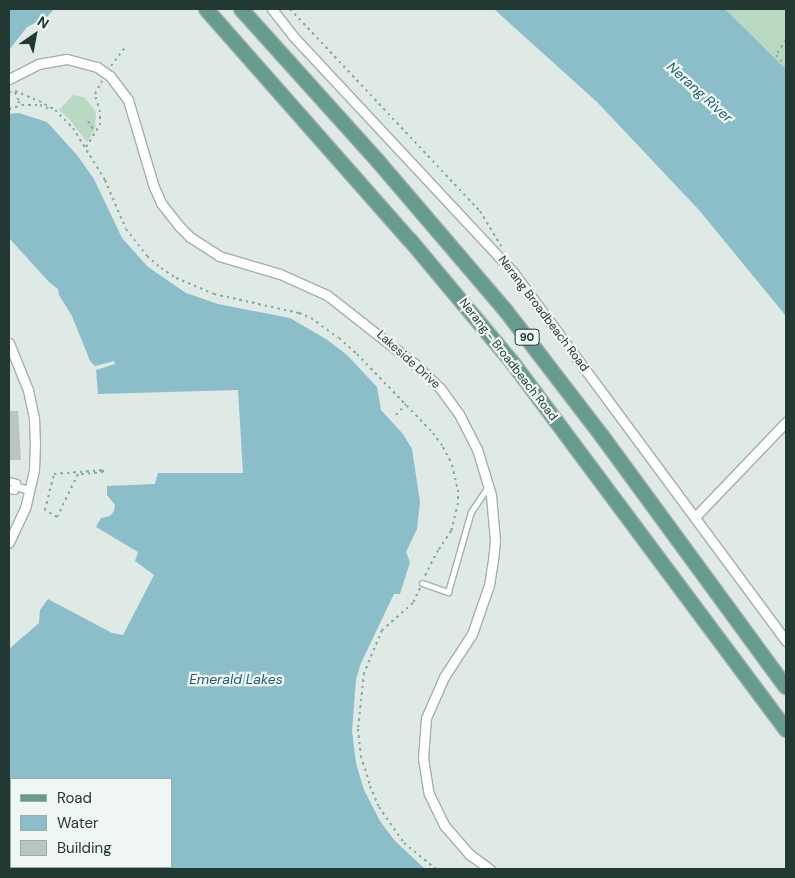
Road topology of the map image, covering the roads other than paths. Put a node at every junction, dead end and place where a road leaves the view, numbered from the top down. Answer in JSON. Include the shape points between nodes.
{"nodes":[{"id":1,"x":206,"y":9,"type":"edge"},
{"id":2,"x":242,"y":9,"type":"edge"},
{"id":3,"x":272,"y":9,"type":"edge"},
{"id":4,"x":10,"y":83,"type":"edge"},
{"id":5,"x":9,"y":343,"type":"edge"},
{"id":6,"x":786,"y":422,"type":"edge"},
{"id":7,"x":9,"y":481,"type":"edge"},
{"id":8,"x":489,"y":486,"type":"junction"},
{"id":9,"x":12,"y":488,"type":"edge"},
{"id":10,"x":29,"y":490,"type":"junction"},
{"id":11,"x":695,"y":516,"type":"junction"},
{"id":12,"x":9,"y":543,"type":"edge"},
{"id":13,"x":422,"y":582,"type":"road end"},
{"id":14,"x":786,"y":641,"type":"edge"},
{"id":15,"x":786,"y":687,"type":"edge"},
{"id":16,"x":786,"y":730,"type":"edge"},
{"id":17,"x":490,"y":869,"type":"edge"}],
"edges":[{"from":1,"to":16,"type":"main road","name":"Nerang - Broadbeach Road","number":"90","via":[[410,240],[512,362]]},
{"from":2,"to":15,"type":"main road","number":"90","via":[[512,319]]},
{"from":3,"to":11,"type":"street","name":"Nerang Broadbeach Road","via":[[293,36],[513,272]]},
{"from":4,"to":8,"type":"street","name":"Lakeside Drive","via":[[38,64],[67,59],[97,67],[106,74],[128,100],[154,187],[178,226],[219,256],[280,274],[327,296],[410,360],[440,388],[459,414],[477,449]]},
{"from":5,"to":10,"type":"street","via":[[28,390],[34,418],[34,470]]},
{"from":6,"to":11,"type":"street"},
{"from":7,"to":9,"type":"street","via":[[16,483]]},
{"from":8,"to":13,"type":"lane","via":[[470,512],[448,592]]},
{"from":8,"to":17,"type":"street","name":"Lakeside Drive","via":[[495,541],[489,585],[472,634],[434,697],[426,718],[423,758],[429,794],[444,825],[469,854]]},
{"from":9,"to":10,"type":"street"},
{"from":10,"to":12,"type":"street","via":[[25,508]]},
{"from":11,"to":14,"type":"street","name":"Nerang Broadbeach Road"}]}
